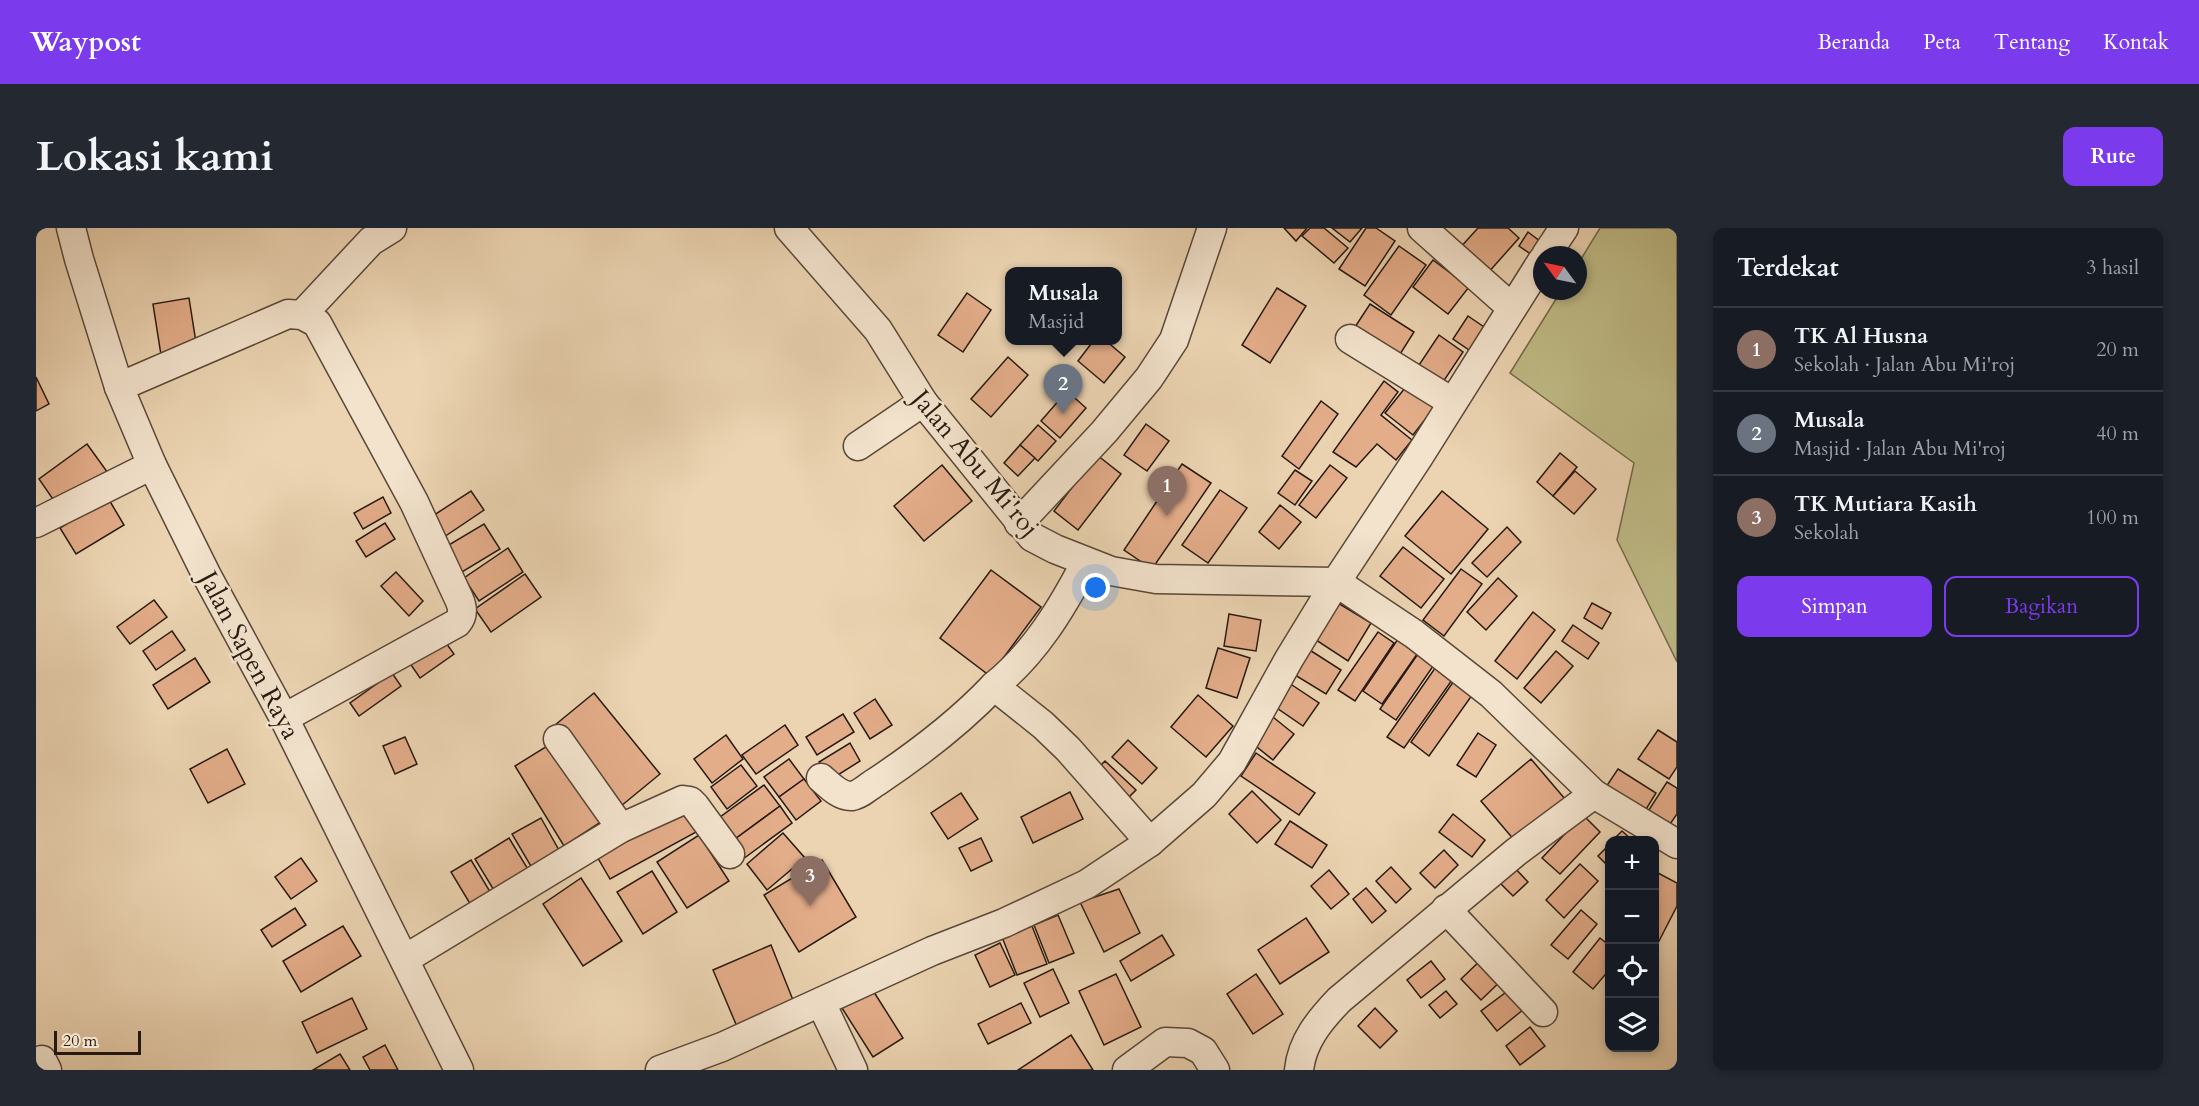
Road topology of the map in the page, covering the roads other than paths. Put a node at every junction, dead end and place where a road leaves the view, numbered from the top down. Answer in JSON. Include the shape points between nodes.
{"nodes":[{"id":1,"x":71,"y":228,"type":"edge"},
{"id":2,"x":392,"y":228,"type":"edge"},
{"id":3,"x":1212,"y":228,"type":"edge"},
{"id":4,"x":1422,"y":228,"type":"edge"},
{"id":5,"x":1564,"y":228,"type":"edge"},
{"id":6,"x":791,"y":230,"type":"edge"},
{"id":7,"x":1552,"y":246,"type":"edge"},
{"id":8,"x":1533,"y":275,"type":"edge"},
{"id":9,"x":1512,"y":308,"type":"junction"},
{"id":10,"x":302,"y":315,"type":"junction"},
{"id":11,"x":1350,"y":339,"type":"dead end"},
{"id":12,"x":119,"y":387,"type":"junction"},
{"id":13,"x":923,"y":402,"type":"junction"},
{"id":14,"x":1452,"y":402,"type":"junction"},
{"id":15,"x":858,"y":446,"type":"dead end"},
{"id":16,"x":152,"y":465,"type":"junction"},
{"id":17,"x":36,"y":523,"type":"edge"},
{"id":18,"x":1019,"y":523,"type":"junction"},
{"id":19,"x":1086,"y":562,"type":"junction"},
{"id":20,"x":1336,"y":582,"type":"junction"},
{"id":21,"x":994,"y":686,"type":"junction"},
{"id":22,"x":284,"y":718,"type":"junction"},
{"id":23,"x":558,"y":739,"type":"dead end"},
{"id":24,"x":821,"y":778,"type":"dead end"},
{"id":25,"x":1594,"y":794,"type":"junction"},
{"id":26,"x":621,"y":828,"type":"junction"},
{"id":27,"x":1150,"y":842,"type":"junction"},
{"id":28,"x":1677,"y":844,"type":"edge"},
{"id":29,"x":730,"y":854,"type":"dead end"},
{"id":30,"x":1446,"y":909,"type":"junction"},
{"id":31,"x":405,"y":959,"type":"junction"},
{"id":32,"x":821,"y":1003,"type":"junction"},
{"id":33,"x":1543,"y":1012,"type":"dead end"},
{"id":34,"x":459,"y":1070,"type":"edge"},
{"id":35,"x":660,"y":1070,"type":"edge"},
{"id":36,"x":853,"y":1070,"type":"edge"},
{"id":37,"x":1127,"y":1070,"type":"edge"},
{"id":38,"x":1215,"y":1070,"type":"edge"},
{"id":39,"x":1299,"y":1070,"type":"edge"}],
"edges":[{"from":1,"to":12,"type":"street","name":"Jalan Sapen Raya"},
{"from":2,"to":10,"type":"street","via":[[371,241]]},
{"from":3,"to":18,"type":"street","via":[[1174,340],[1149,378],[1111,423]]},
{"from":4,"to":9,"type":"street"},
{"from":5,"to":7,"type":"street"},
{"from":6,"to":13,"type":"street","name":"Jalan Abu Mi'roj","via":[[878,330]]},
{"from":8,"to":9,"type":"street"},
{"from":9,"to":14,"type":"street"},
{"from":10,"to":12,"type":"street","via":[[288,314]]},
{"from":10,"to":22,"type":"street","via":[[317,323],[414,502],[462,612],[457,623]]},
{"from":11,"to":14,"type":"street"},
{"from":12,"to":16,"type":"street","name":"Jalan Sapen Raya"},
{"from":13,"to":15,"type":"street"},
{"from":13,"to":18,"type":"street","name":"Jalan Abu Mi'roj"},
{"from":14,"to":20,"type":"street"},
{"from":16,"to":17,"type":"street"},
{"from":16,"to":22,"type":"street","name":"Jalan Sapen Raya"},
{"from":18,"to":19,"type":"street","name":"Jalan Abu Mi'roj","via":[[1032,537]]},
{"from":19,"to":20,"type":"street","name":"Jalan Abu Mi'roj","via":[[1156,579]]},
{"from":19,"to":21,"type":"street","via":[[1042,635]]},
{"from":20,"to":25,"type":"street","via":[[1414,634],[1491,694]]},
{"from":20,"to":27,"type":"street","via":[[1232,762],[1204,795]]},
{"from":21,"to":24,"type":"street","via":[[957,721],[856,795],[838,792]]},
{"from":21,"to":27,"type":"street","via":[[1068,749]]},
{"from":22,"to":31,"type":"street","name":"Jalan Sapen Raya"},
{"from":23,"to":26,"type":"street"},
{"from":25,"to":28,"type":"street"},
{"from":25,"to":30,"type":"street"},
{"from":26,"to":29,"type":"street","via":[[688,800]]},
{"from":26,"to":31,"type":"street"},
{"from":27,"to":32,"type":"street","via":[[1087,884]]},
{"from":30,"to":33,"type":"street"},
{"from":30,"to":39,"type":"street","via":[[1320,1019],[1300,1058]]},
{"from":31,"to":34,"type":"street","name":"Jalan Sapen Raya"},
{"from":32,"to":35,"type":"street"},
{"from":32,"to":36,"type":"street"},
{"from":37,"to":38,"type":"street","via":[[1165,1042],[1188,1043],[1203,1052]]}]}
